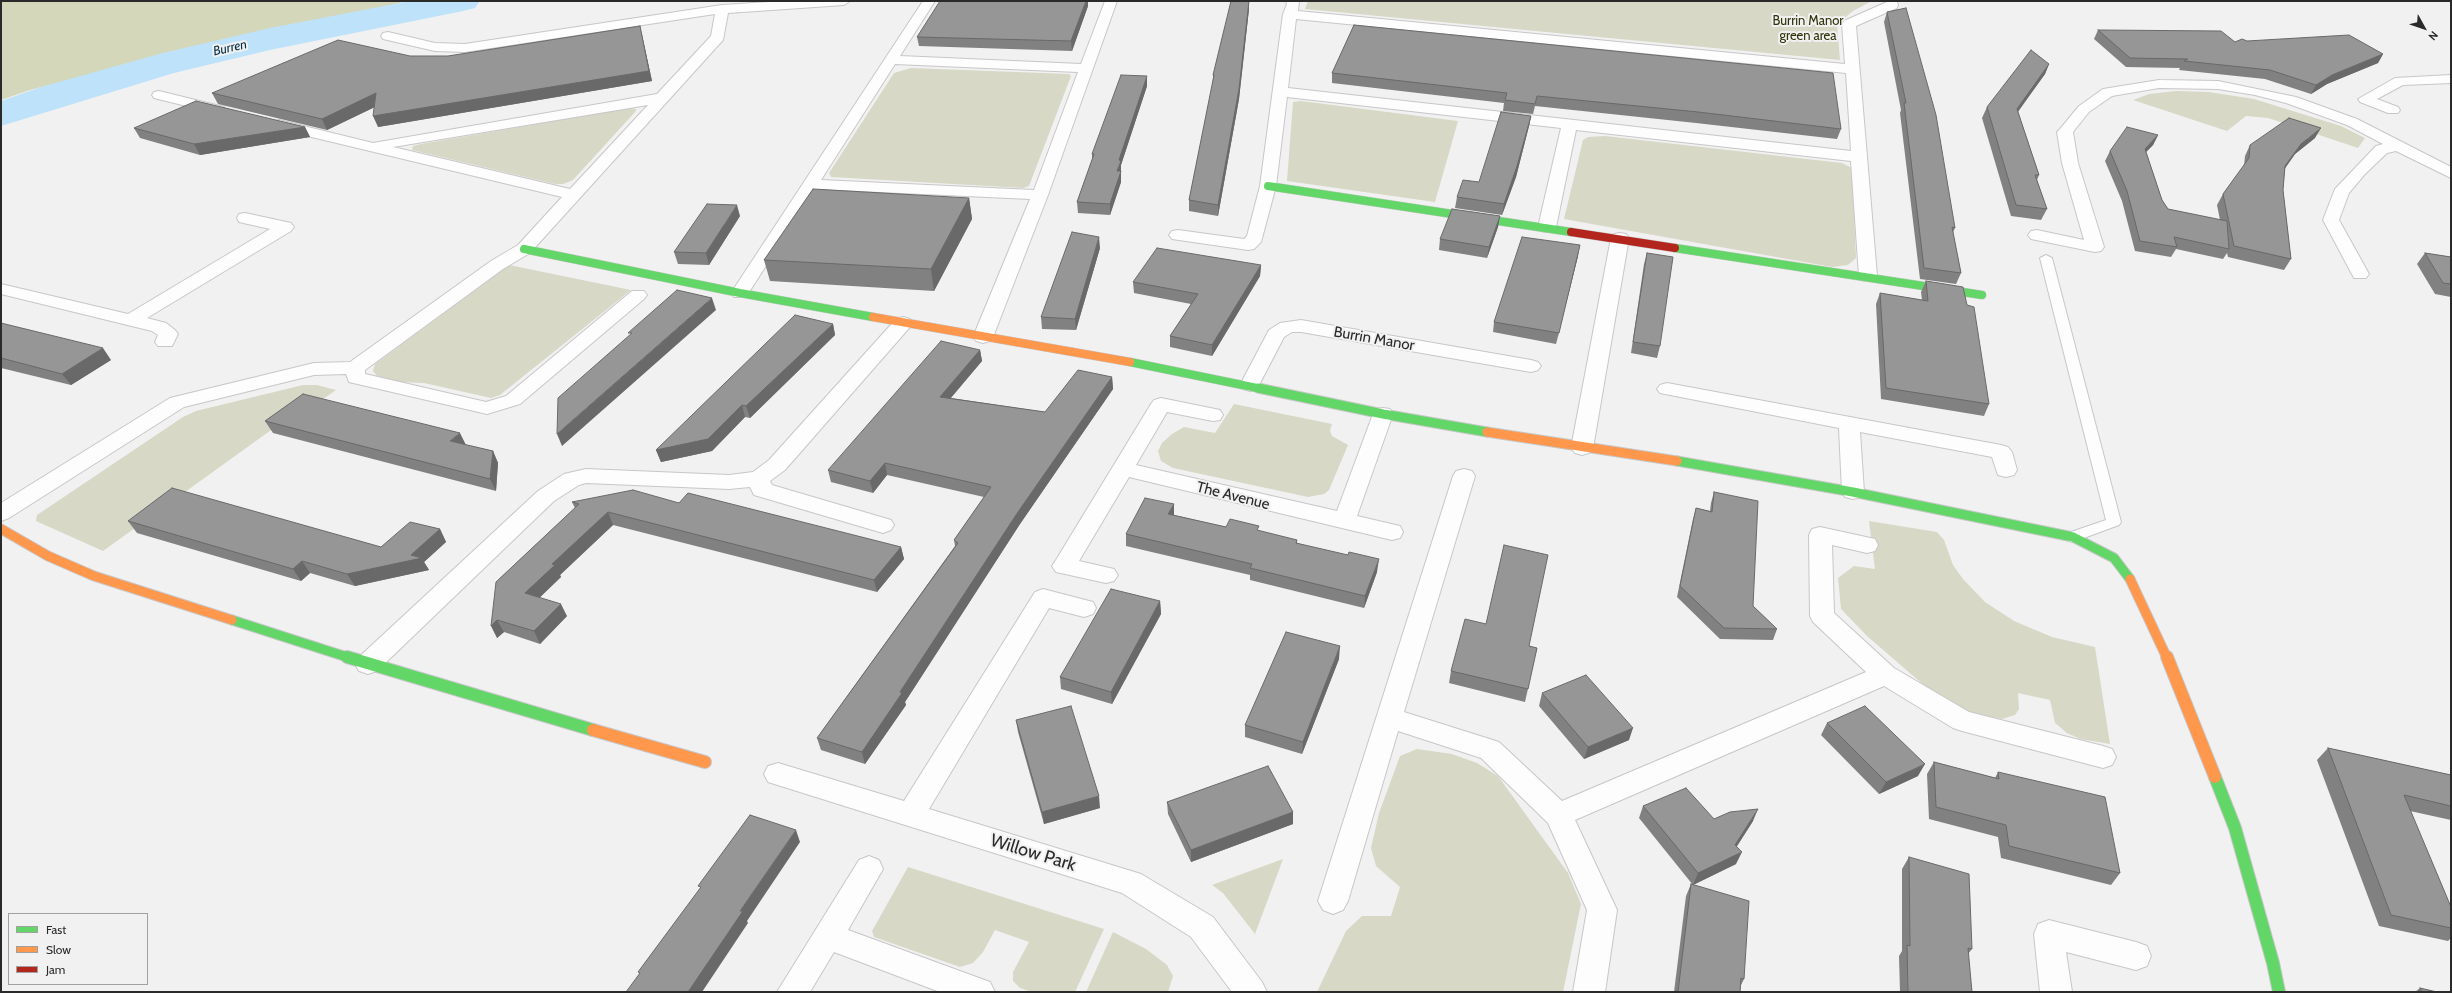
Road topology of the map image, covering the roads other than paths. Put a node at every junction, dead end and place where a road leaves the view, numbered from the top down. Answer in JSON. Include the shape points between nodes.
{"nodes":[{"id":1,"x":844,"y":1,"type":"edge"},
{"id":2,"x":929,"y":1,"type":"edge"},
{"id":3,"x":1111,"y":1,"type":"edge"},
{"id":4,"x":1892,"y":5,"type":"dead end"},
{"id":5,"x":1291,"y":8,"type":"edge"},
{"id":6,"x":722,"y":9,"type":"junction"},
{"id":7,"x":388,"y":36,"type":"dead end"},
{"id":8,"x":889,"y":60,"type":"junction"},
{"id":9,"x":1087,"y":68,"type":"junction"},
{"id":10,"x":1853,"y":69,"type":"junction"},
{"id":11,"x":2451,"y":79,"type":"edge"},
{"id":12,"x":1281,"y":92,"type":"junction"},
{"id":13,"x":158,"y":95,"type":"dead end"},
{"id":14,"x":662,"y":98,"type":"junction"},
{"id":15,"x":2393,"y":110,"type":"dead end"},
{"id":16,"x":230,"y":113,"type":"edge"},
{"id":17,"x":261,"y":120,"type":"edge"},
{"id":18,"x":1569,"y":125,"type":"junction"},
{"id":19,"x":2397,"y":146,"type":"junction"},
{"id":20,"x":367,"y":147,"type":"junction"},
{"id":21,"x":1859,"y":157,"type":"junction"},
{"id":22,"x":2451,"y":173,"type":"edge"},
{"id":23,"x":810,"y":184,"type":"junction"},
{"id":24,"x":1268,"y":186,"type":"junction"},
{"id":25,"x":574,"y":194,"type":"junction"},
{"id":26,"x":1040,"y":195,"type":"junction"},
{"id":27,"x":245,"y":218,"type":"dead end"},
{"id":28,"x":1547,"y":228,"type":"junction"},
{"id":29,"x":1178,"y":235,"type":"dead end"},
{"id":30,"x":2037,"y":235,"type":"dead end"},
{"id":31,"x":1620,"y":238,"type":"junction"},
{"id":32,"x":524,"y":249,"type":"junction"},
{"id":33,"x":2046,"y":258,"type":"dead end"},
{"id":34,"x":2360,"y":274,"type":"dead end"},
{"id":35,"x":1868,"y":276,"type":"junction"},
{"id":36,"x":1,"y":289,"type":"edge"},
{"id":37,"x":740,"y":293,"type":"junction"},
{"id":38,"x":638,"y":295,"type":"dead end"},
{"id":39,"x":1982,"y":295,"type":"dead end"},
{"id":40,"x":131,"y":320,"type":"junction"},
{"id":41,"x":903,"y":323,"type":"junction"},
{"id":42,"x":983,"y":338,"type":"junction"},
{"id":43,"x":165,"y":342,"type":"dead end"},
{"id":44,"x":1531,"y":366,"type":"dead end"},
{"id":45,"x":355,"y":368,"type":"junction"},
{"id":46,"x":1250,"y":385,"type":"junction"},
{"id":47,"x":1667,"y":388,"type":"dead end"},
{"id":48,"x":1383,"y":414,"type":"junction"},
{"id":49,"x":1213,"y":416,"type":"dead end"},
{"id":50,"x":1849,"y":423,"type":"junction"},
{"id":51,"x":1582,"y":448,"type":"junction"},
{"id":52,"x":1123,"y":469,"type":"junction"},
{"id":53,"x":2006,"y":470,"type":"dead end"},
{"id":54,"x":1464,"y":476,"type":"dead end"},
{"id":55,"x":759,"y":478,"type":"junction"},
{"id":56,"x":1853,"y":492,"type":"junction"},
{"id":57,"x":1,"y":514,"type":"edge"},
{"id":58,"x":1344,"y":522,"type":"junction"},
{"id":59,"x":883,"y":525,"type":"dead end"},
{"id":60,"x":1,"y":529,"type":"edge"},
{"id":61,"x":1392,"y":532,"type":"dead end"},
{"id":62,"x":2072,"y":537,"type":"junction"},
{"id":63,"x":1867,"y":544,"type":"dead end"},
{"id":64,"x":1106,"y":575,"type":"dead end"},
{"id":65,"x":1084,"y":608,"type":"dead end"},
{"id":66,"x":368,"y":664,"type":"junction"},
{"id":67,"x":1885,"y":675,"type":"junction"},
{"id":68,"x":1389,"y":718,"type":"junction"},
{"id":69,"x":2103,"y":758,"type":"dead end"},
{"id":70,"x":705,"y":762,"type":"dead end"},
{"id":71,"x":778,"y":774,"type":"dead end"},
{"id":72,"x":910,"y":815,"type":"junction"},
{"id":73,"x":1558,"y":815,"type":"junction"},
{"id":74,"x":869,"y":869,"type":"dead end"},
{"id":75,"x":1333,"y":901,"type":"dead end"},
{"id":76,"x":828,"y":936,"type":"junction"},
{"id":77,"x":2136,"y":956,"type":"dead end"},
{"id":78,"x":1247,"y":991,"type":"edge"},
{"id":79,"x":793,"y":992,"type":"edge"},
{"id":80,"x":980,"y":992,"type":"edge"},
{"id":81,"x":1588,"y":992,"type":"edge"},
{"id":82,"x":2056,"y":992,"type":"edge"},
{"id":83,"x":2279,"y":992,"type":"edge"}],
"edges":[{"from":1,"to":6,"type":"street"},
{"from":2,"to":8,"type":"street"},
{"from":3,"to":9,"type":"street"},
{"from":4,"to":10,"type":"street","via":[[1849,24]]},
{"from":5,"to":10,"type":"street"},
{"from":5,"to":12,"type":"street"},
{"from":6,"to":7,"type":"street","via":[[465,48],[435,47]]},
{"from":6,"to":14,"type":"street","via":[[718,37]]},
{"from":8,"to":9,"type":"street"},
{"from":8,"to":23,"type":"street"},
{"from":9,"to":26,"type":"street"},
{"from":10,"to":21,"type":"street"},
{"from":11,"to":15,"type":"street","via":[[2400,81],[2365,99]]},
{"from":12,"to":18,"type":"street"},
{"from":12,"to":24,"type":"street"},
{"from":13,"to":16,"type":"street"},
{"from":14,"to":20,"type":"street"},
{"from":14,"to":25,"type":"street"},
{"from":17,"to":20,"type":"street"},
{"from":18,"to":21,"type":"street"},
{"from":18,"to":28,"type":"street"},
{"from":19,"to":22,"type":"street"},
{"from":19,"to":30,"type":"street","via":[[2352,122],[2291,100],[2255,91],[2218,85],[2159,84],[2108,92],[2084,109],[2065,132],[2070,163],[2095,247]]},
{"from":19,"to":34,"type":"street","via":[[2382,149],[2359,171],[2341,192],[2331,220]]},
{"from":20,"to":25,"type":"street"},
{"from":21,"to":35,"type":"street"},
{"from":23,"to":26,"type":"street"},
{"from":23,"to":37,"type":"street"},
{"from":24,"to":28,"type":"street"},
{"from":24,"to":29,"type":"street","via":[[1255,238],[1248,245]]},
{"from":25,"to":32,"type":"street"},
{"from":26,"to":42,"type":"street"},
{"from":27,"to":40,"type":"street","via":[[285,227]]},
{"from":28,"to":31,"type":"street"},
{"from":31,"to":35,"type":"street"},
{"from":31,"to":51,"type":"street"},
{"from":32,"to":37,"type":"street"},
{"from":32,"to":45,"type":"street","via":[[496,265]]},
{"from":33,"to":62,"type":"lane","via":[[2114,522]]},
{"from":35,"to":39,"type":"street"},
{"from":36,"to":40,"type":"street"},
{"from":37,"to":41,"type":"street"},
{"from":38,"to":45,"type":"street","via":[[513,400],[486,408],[356,378]]},
{"from":40,"to":43,"type":"street","via":[[164,330],[168,337]]},
{"from":41,"to":42,"type":"street"},
{"from":41,"to":55,"type":"street","via":[[777,465]]},
{"from":42,"to":46,"type":"street","via":[[1091,354]]},
{"from":44,"to":46,"type":"street","name":"Burrin Manor","via":[[1301,326],[1287,327],[1276,334]]},
{"from":45,"to":57,"type":"street","via":[[314,369],[177,402]]},
{"from":46,"to":48,"type":"street"},
{"from":47,"to":50,"type":"street"},
{"from":48,"to":51,"type":"street"},
{"from":48,"to":58,"type":"street"},
{"from":49,"to":52,"type":"street","via":[[1161,404]]},
{"from":50,"to":53,"type":"street","via":[[2001,452]]},
{"from":50,"to":56,"type":"street"},
{"from":51,"to":56,"type":"street","via":[[1717,467]]},
{"from":52,"to":58,"type":"street","name":"The Avenue"},
{"from":52,"to":64,"type":"street","via":[[1064,566]]},
{"from":54,"to":68,"type":"street"},
{"from":55,"to":59,"type":"street","via":[[762,490]]},
{"from":55,"to":66,"type":"street","via":[[729,482],[586,476],[572,479],[546,496]]},
{"from":56,"to":62,"type":"street"},
{"from":58,"to":61,"type":"street","name":"The Avenue"},
{"from":60,"to":66,"type":"street","via":[[48,556],[94,576]]},
{"from":62,"to":83,"type":"street","via":[[2114,558],[2135,585],[2160,640],[2235,828]]},
{"from":63,"to":67,"type":"street","via":[[1820,535],[1822,616]]},
{"from":65,"to":72,"type":"street","via":[[1043,598]]},
{"from":66,"to":70,"type":"street"},
{"from":67,"to":69,"type":"street","via":[[1962,721]]},
{"from":67,"to":73,"type":"street"},
{"from":68,"to":73,"type":"street","via":[[1490,750]]},
{"from":68,"to":75,"type":"street"},
{"from":71,"to":72,"type":"street","name":"Willow Park"},
{"from":72,"to":78,"type":"street","name":"Willow Park","via":[[1131,883],[1202,927]]},
{"from":73,"to":81,"type":"street","via":[[1602,910]]},
{"from":74,"to":76,"type":"street"},
{"from":76,"to":79,"type":"street"},
{"from":76,"to":80,"type":"street"},
{"from":77,"to":82,"type":"street","via":[[2049,934]]}]}
